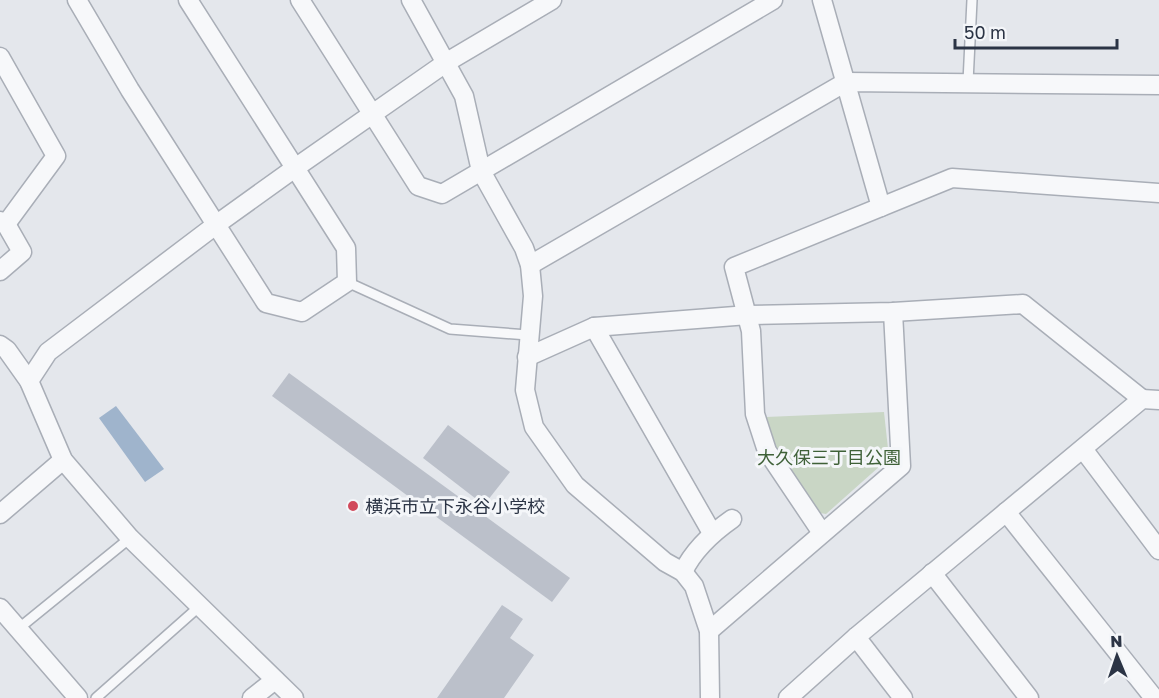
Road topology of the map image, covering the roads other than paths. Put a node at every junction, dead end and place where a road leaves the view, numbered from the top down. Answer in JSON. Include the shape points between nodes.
{"nodes":[{"id":1,"x":78,"y":0,"type":"edge"},
{"id":2,"x":188,"y":0,"type":"edge"},
{"id":3,"x":300,"y":0,"type":"edge"},
{"id":4,"x":411,"y":0,"type":"edge"},
{"id":5,"x":552,"y":0,"type":"edge"},
{"id":6,"x":773,"y":0,"type":"edge"},
{"id":7,"x":822,"y":0,"type":"edge"},
{"id":8,"x":972,"y":0,"type":"edge"},
{"id":9,"x":0,"y":57,"type":"edge"},
{"id":10,"x":447,"y":62,"type":"junction"},
{"id":11,"x":846,"y":82,"type":"junction"},
{"id":12,"x":968,"y":82,"type":"junction"},
{"id":13,"x":1159,"y":85,"type":"edge"},
{"id":14,"x":372,"y":116,"type":"junction"},
{"id":15,"x":295,"y":168,"type":"junction"},
{"id":16,"x":481,"y":171,"type":"junction"},
{"id":17,"x":1159,"y":193,"type":"edge"},
{"id":18,"x":881,"y":207,"type":"junction"},
{"id":19,"x":3,"y":223,"type":"edge"},
{"id":20,"x":217,"y":224,"type":"junction"},
{"id":21,"x":530,"y":265,"type":"junction"},
{"id":22,"x":0,"y":271,"type":"edge"},
{"id":23,"x":347,"y":282,"type":"junction"},
{"id":24,"x":893,"y":312,"type":"junction"},
{"id":25,"x":748,"y":315,"type":"junction"},
{"id":26,"x":594,"y":327,"type":"junction"},
{"id":27,"x":528,"y":335,"type":"junction"},
{"id":28,"x":0,"y":345,"type":"edge"},
{"id":29,"x":527,"y":357,"type":"junction"},
{"id":30,"x":29,"y":381,"type":"junction"},
{"id":31,"x":1151,"y":399,"type":"edge"},
{"id":32,"x":1083,"y":449,"type":"junction"},
{"id":33,"x":63,"y":460,"type":"junction"},
{"id":34,"x":1006,"y":512,"type":"junction"},
{"id":35,"x":0,"y":514,"type":"edge"},
{"id":36,"x":732,"y":519,"type":"dead end"},
{"id":37,"x":712,"y":533,"type":"junction"},
{"id":38,"x":822,"y":533,"type":"junction"},
{"id":39,"x":130,"y":538,"type":"junction"},
{"id":40,"x":1156,"y":538,"type":"edge"},
{"id":41,"x":683,"y":572,"type":"junction"},
{"id":42,"x":932,"y":573,"type":"junction"},
{"id":43,"x":201,"y":605,"type":"junction"},
{"id":44,"x":0,"y":608,"type":"edge"},
{"id":45,"x":18,"y":629,"type":"junction"},
{"id":46,"x":709,"y":631,"type":"junction"},
{"id":47,"x":856,"y":637,"type":"junction"},
{"id":48,"x":275,"y":680,"type":"junction"},
{"id":49,"x":78,"y":698,"type":"edge"},
{"id":50,"x":96,"y":698,"type":"edge"},
{"id":51,"x":252,"y":698,"type":"edge"},
{"id":52,"x":294,"y":698,"type":"edge"},
{"id":53,"x":710,"y":698,"type":"edge"},
{"id":54,"x":788,"y":698,"type":"edge"},
{"id":55,"x":903,"y":698,"type":"edge"},
{"id":56,"x":1029,"y":698,"type":"edge"},
{"id":57,"x":1154,"y":698,"type":"edge"}],
"edges":[{"from":1,"to":20,"type":"street","via":[[130,90]]},
{"from":2,"to":15,"type":"street"},
{"from":3,"to":14,"type":"street"},
{"from":4,"to":10,"type":"street"},
{"from":5,"to":10,"type":"street"},
{"from":6,"to":16,"type":"street"},
{"from":7,"to":11,"type":"street"},
{"from":8,"to":12,"type":"lane"},
{"from":9,"to":19,"type":"street","via":[[56,156]]},
{"from":10,"to":14,"type":"street"},
{"from":10,"to":16,"type":"street","via":[[464,96]]},
{"from":11,"to":12,"type":"street"},
{"from":11,"to":18,"type":"street"},
{"from":11,"to":21,"type":"street"},
{"from":12,"to":13,"type":"street"},
{"from":14,"to":15,"type":"street"},
{"from":14,"to":16,"type":"street","via":[[418,186],[442,194]]},
{"from":15,"to":20,"type":"street"},
{"from":15,"to":23,"type":"street","via":[[346,248]]},
{"from":16,"to":21,"type":"street"},
{"from":17,"to":18,"type":"street","via":[[952,178]]},
{"from":18,"to":25,"type":"street","via":[[734,267]]},
{"from":19,"to":22,"type":"street","via":[[22,252]]},
{"from":20,"to":23,"type":"street","via":[[266,303],[302,312]]},
{"from":20,"to":30,"type":"street","via":[[48,352]]},
{"from":21,"to":27,"type":"street","via":[[533,296]]},
{"from":23,"to":27,"type":"lane","via":[[450,329]]},
{"from":24,"to":25,"type":"street"},
{"from":24,"to":31,"type":"street","via":[[1023,304]]},
{"from":24,"to":38,"type":"street","via":[[901,466]]},
{"from":25,"to":26,"type":"street"},
{"from":25,"to":38,"type":"street","via":[[755,414],[767,451]]},
{"from":26,"to":29,"type":"street"},
{"from":26,"to":37,"type":"street"},
{"from":27,"to":29,"type":"street"},
{"from":28,"to":30,"type":"street"},
{"from":29,"to":41,"type":"street","via":[[525,390],[534,427],[575,485],[665,562]]},
{"from":30,"to":33,"type":"street"},
{"from":31,"to":32,"type":"street"},
{"from":32,"to":34,"type":"street"},
{"from":32,"to":40,"type":"street"},
{"from":33,"to":35,"type":"street"},
{"from":33,"to":39,"type":"street"},
{"from":34,"to":42,"type":"street"},
{"from":34,"to":57,"type":"street"},
{"from":36,"to":37,"type":"street"},
{"from":37,"to":41,"type":"street","via":[[689,558]]},
{"from":38,"to":46,"type":"street"},
{"from":39,"to":43,"type":"street"},
{"from":39,"to":45,"type":"lane"},
{"from":41,"to":46,"type":"street","via":[[693,586]]},
{"from":42,"to":47,"type":"street"},
{"from":42,"to":56,"type":"street"},
{"from":43,"to":48,"type":"street"},
{"from":43,"to":50,"type":"lane"},
{"from":44,"to":45,"type":"street"},
{"from":45,"to":49,"type":"street"},
{"from":46,"to":53,"type":"street"},
{"from":47,"to":54,"type":"street"},
{"from":47,"to":55,"type":"street"},
{"from":48,"to":51,"type":"street"},
{"from":48,"to":52,"type":"street"}]}
